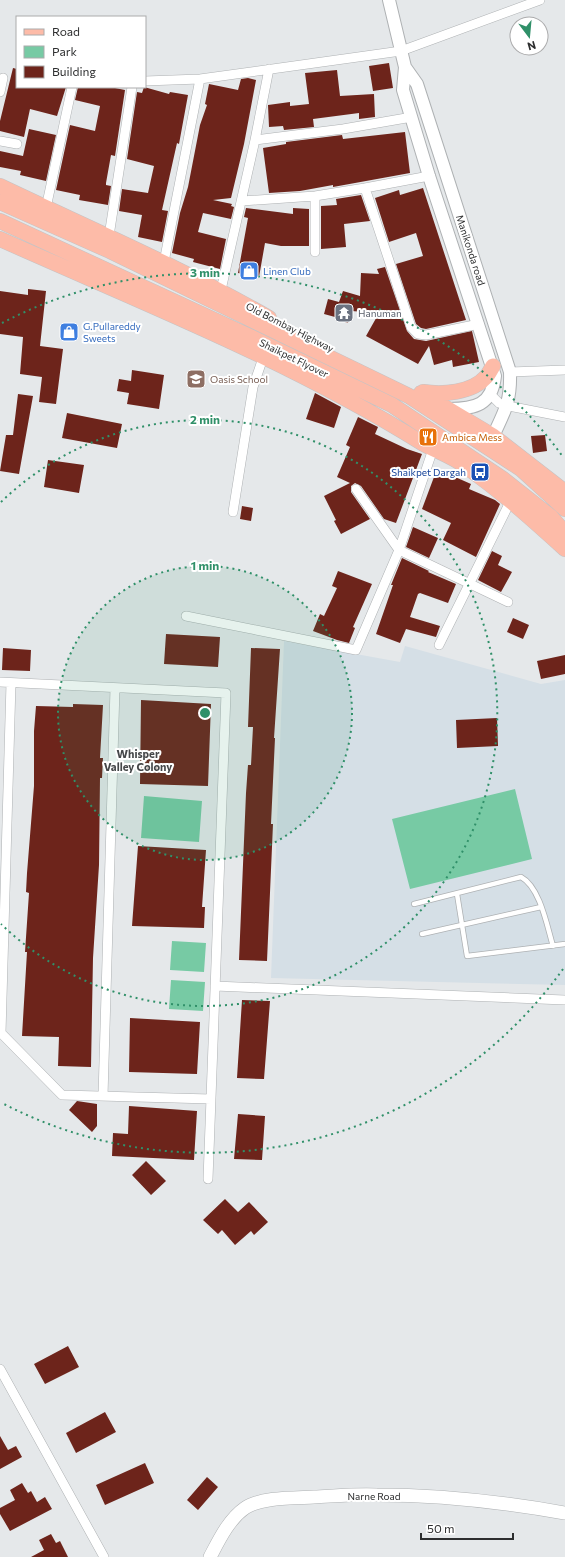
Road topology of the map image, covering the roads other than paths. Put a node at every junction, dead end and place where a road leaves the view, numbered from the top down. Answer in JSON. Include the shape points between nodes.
{"nodes":[{"id":1,"x":389,"y":0,"type":"edge"},
{"id":2,"x":540,"y":0,"type":"edge"},
{"id":3,"x":401,"y":50,"type":"junction"},
{"id":4,"x":405,"y":67,"type":"junction"},
{"id":5,"x":269,"y":68,"type":"junction"},
{"id":6,"x":3,"y":78,"type":"dead end"},
{"id":7,"x":200,"y":79,"type":"junction"},
{"id":8,"x":146,"y":81,"type":"edge"},
{"id":9,"x":72,"y":88,"type":"edge"},
{"id":10,"x":132,"y":88,"type":"edge"},
{"id":11,"x":0,"y":92,"type":"edge"},
{"id":12,"x":412,"y":117,"type":"junction"},
{"id":13,"x":0,"y":140,"type":"edge"},
{"id":14,"x":255,"y":140,"type":"junction"},
{"id":15,"x":17,"y":144,"type":"dead end"},
{"id":16,"x":429,"y":176,"type":"junction"},
{"id":17,"x":0,"y":186,"type":"edge"},
{"id":18,"x":366,"y":188,"type":"junction"},
{"id":19,"x":315,"y":196,"type":"junction"},
{"id":20,"x":242,"y":200,"type":"junction"},
{"id":21,"x":0,"y":202,"type":"edge"},
{"id":22,"x":46,"y":208,"type":"junction"},
{"id":23,"x":0,"y":221,"type":"edge"},
{"id":24,"x":109,"y":236,"type":"junction"},
{"id":25,"x":0,"y":239,"type":"edge"},
{"id":26,"x":315,"y":252,"type":"dead end"},
{"id":27,"x":164,"y":262,"type":"junction"},
{"id":28,"x":221,"y":290,"type":"junction"},
{"id":29,"x":479,"y":324,"type":"junction"},
{"id":30,"x":264,"y":355,"type":"junction"},
{"id":31,"x":493,"y":366,"type":"junction"},
{"id":32,"x":565,"y":370,"type":"edge"},
{"id":33,"x":510,"y":372,"type":"junction"},
{"id":34,"x":416,"y":391,"type":"junction"},
{"id":35,"x":491,"y":395,"type":"junction"},
{"id":36,"x":508,"y":406,"type":"junction"},
{"id":37,"x":449,"y":409,"type":"junction"},
{"id":38,"x":565,"y":418,"type":"edge"},
{"id":39,"x":493,"y":436,"type":"junction"},
{"id":40,"x":433,"y":449,"type":"junction"},
{"id":41,"x":356,"y":489,"type":"dead end"},
{"id":42,"x":565,"y":492,"type":"edge"},
{"id":43,"x":511,"y":500,"type":"junction"},
{"id":44,"x":565,"y":510,"type":"edge"},
{"id":45,"x":233,"y":512,"type":"dead end"},
{"id":46,"x":565,"y":533,"type":"edge"},
{"id":47,"x":565,"y":549,"type":"edge"},
{"id":48,"x":399,"y":550,"type":"junction"},
{"id":49,"x":469,"y":583,"type":"junction"},
{"id":50,"x":508,"y":602,"type":"dead end"},
{"id":51,"x":186,"y":616,"type":"dead end"},
{"id":52,"x":439,"y":645,"type":"dead end"},
{"id":53,"x":0,"y":682,"type":"edge"},
{"id":54,"x":11,"y":683,"type":"junction"},
{"id":55,"x":115,"y":688,"type":"junction"},
{"id":56,"x":457,"y":894,"type":"junction"},
{"id":57,"x":414,"y":904,"type":"dead end"},
{"id":58,"x":541,"y":907,"type":"junction"},
{"id":59,"x":463,"y":925,"type":"junction"},
{"id":60,"x":422,"y":934,"type":"dead end"},
{"id":61,"x":565,"y":944,"type":"edge"},
{"id":62,"x":553,"y":946,"type":"junction"},
{"id":63,"x":215,"y":986,"type":"junction"},
{"id":64,"x":565,"y":1000,"type":"edge"},
{"id":65,"x":103,"y":1096,"type":"junction"},
{"id":66,"x":211,"y":1098,"type":"junction"},
{"id":67,"x":208,"y":1179,"type":"dead end"},
{"id":68,"x":0,"y":1369,"type":"edge"},
{"id":69,"x":565,"y":1513,"type":"edge"},
{"id":70,"x":104,"y":1557,"type":"edge"},
{"id":71,"x":210,"y":1557,"type":"edge"}],
"edges":[{"from":1,"to":3,"type":"street","name":"Manikonda road"},
{"from":2,"to":3,"type":"street"},
{"from":3,"to":4,"type":"street","name":"Manikonda road"},
{"from":3,"to":5,"type":"street"},
{"from":4,"to":12,"type":"street","name":"Manikonda road","via":[[403,90]]},
{"from":4,"to":33,"type":"street","name":"Manikonda road","via":[[417,84]]},
{"from":5,"to":7,"type":"street"},
{"from":5,"to":14,"type":"street"},
{"from":6,"to":11,"type":"street"},
{"from":7,"to":8,"type":"street"},
{"from":7,"to":27,"type":"street"},
{"from":9,"to":22,"type":"street"},
{"from":10,"to":24,"type":"street"},
{"from":12,"to":14,"type":"street"},
{"from":12,"to":16,"type":"street","name":"Manikonda road"},
{"from":13,"to":15,"type":"street"},
{"from":14,"to":20,"type":"street"},
{"from":16,"to":18,"type":"street"},
{"from":16,"to":29,"type":"street","name":"Manikonda road"},
{"from":17,"to":22,"type":"main road","name":"Old Bombay Highway"},
{"from":18,"to":19,"type":"street"},
{"from":18,"to":29,"type":"street","via":[[414,332],[426,335]]},
{"from":19,"to":20,"type":"street"},
{"from":19,"to":26,"type":"street"},
{"from":20,"to":28,"type":"street"},
{"from":21,"to":44,"type":"main road","name":"Shaikpet Flyover","via":[[110,251],[409,396],[521,469]]},
{"from":22,"to":24,"type":"main road","name":"Old Bombay Highway"},
{"from":23,"to":46,"type":"main road","name":"Shaikpet Flyover","via":[[244,333],[392,406],[502,479],[550,517]]},
{"from":24,"to":27,"type":"main road","name":"Old Bombay Highway"},
{"from":25,"to":30,"type":"main road"},
{"from":27,"to":28,"type":"main road","name":"Old Bombay Highway"},
{"from":28,"to":34,"type":"main road","name":"Old Bombay Highway","via":[[272,320]]},
{"from":29,"to":31,"type":"street","name":"Manikonda road"},
{"from":30,"to":40,"type":"main road","via":[[385,419]]},
{"from":30,"to":45,"type":"street","via":[[253,387]]},
{"from":31,"to":34,"type":"main road","via":[[486,378],[465,390],[435,394]]},
{"from":31,"to":35,"type":"street","name":"Manikonda road","via":[[495,376]]},
{"from":32,"to":33,"type":"street"},
{"from":33,"to":36,"type":"street","name":"Manikonda road","via":[[511,391]]},
{"from":34,"to":37,"type":"main road","name":"Old Bombay Highway"},
{"from":35,"to":36,"type":"street","via":[[499,403]]},
{"from":35,"to":37,"type":"street","via":[[483,403],[473,407]]},
{"from":36,"to":38,"type":"street"},
{"from":36,"to":39,"type":"street","name":"Manikonda road"},
{"from":37,"to":39,"type":"main road","name":"Old Bombay Highway"},
{"from":39,"to":42,"type":"main road","name":"Old Bombay Highway"},
{"from":40,"to":43,"type":"main road","via":[[463,464]]},
{"from":40,"to":48,"type":"street"},
{"from":41,"to":48,"type":"street"},
{"from":43,"to":47,"type":"main road"},
{"from":43,"to":49,"type":"street"},
{"from":48,"to":49,"type":"street"},
{"from":48,"to":51,"type":"street","via":[[356,650]]},
{"from":49,"to":50,"type":"street"},
{"from":49,"to":52,"type":"street"},
{"from":53,"to":54,"type":"street"},
{"from":54,"to":55,"type":"street"},
{"from":54,"to":65,"type":"street","via":[[1,1033],[62,1095]]},
{"from":55,"to":63,"type":"street","via":[[226,694]]},
{"from":55,"to":65,"type":"street"},
{"from":56,"to":57,"type":"lane"},
{"from":56,"to":58,"type":"lane","via":[[483,885],[521,877],[528,881]]},
{"from":56,"to":59,"type":"lane"},
{"from":58,"to":59,"type":"lane"},
{"from":58,"to":62,"type":"lane"},
{"from":59,"to":60,"type":"lane"},
{"from":59,"to":62,"type":"lane","via":[[467,956]]},
{"from":61,"to":62,"type":"lane"},
{"from":63,"to":64,"type":"street"},
{"from":63,"to":66,"type":"street"},
{"from":65,"to":66,"type":"street"},
{"from":66,"to":67,"type":"street"},
{"from":68,"to":70,"type":"street"},
{"from":69,"to":71,"type":"main road","name":"Narne Road","via":[[517,1504],[461,1498],[377,1494],[262,1501],[246,1507],[236,1516],[224,1531]]}]}
